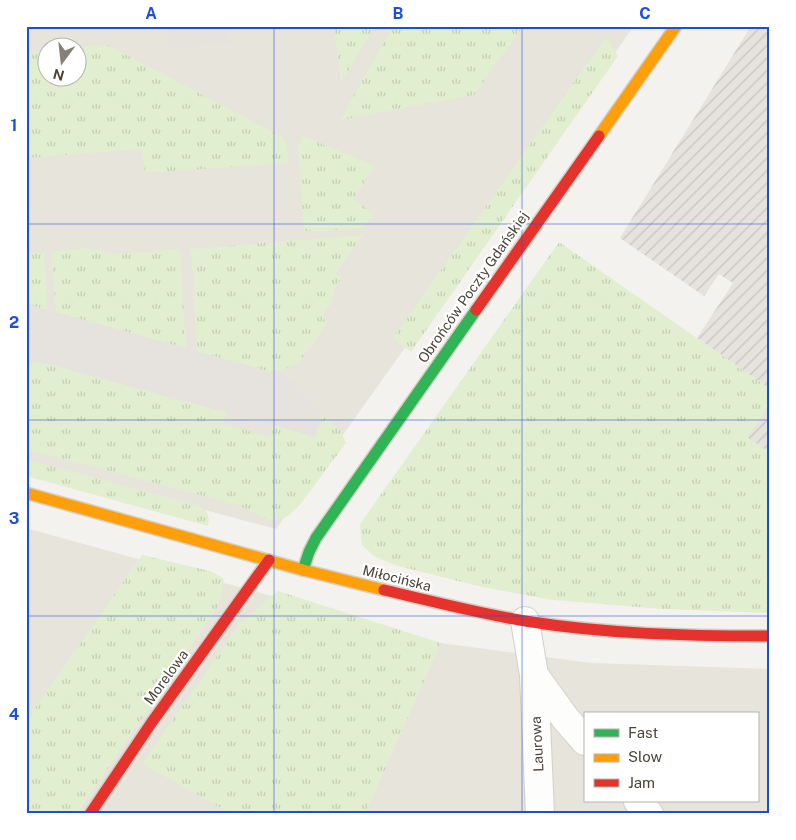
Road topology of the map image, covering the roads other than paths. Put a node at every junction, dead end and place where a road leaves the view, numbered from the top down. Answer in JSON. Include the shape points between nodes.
{"nodes":[{"id":1,"x":676,"y":26,"type":"edge"},
{"id":2,"x":26,"y":493,"type":"edge"},
{"id":3,"x":269,"y":560,"type":"junction"},
{"id":4,"x":303,"y":570,"type":"junction"},
{"id":5,"x":525,"y":621,"type":"junction"},
{"id":6,"x":770,"y":636,"type":"edge"},
{"id":7,"x":534,"y":675,"type":"junction"},
{"id":8,"x":584,"y":740,"type":"edge"},
{"id":9,"x":639,"y":802,"type":"edge"},
{"id":10,"x":90,"y":814,"type":"edge"},
{"id":11,"x":540,"y":814,"type":"edge"},
{"id":12,"x":650,"y":814,"type":"edge"}],
"edges":[{"from":1,"to":4,"type":"street","name":"Obrońców Poczty Gdańskiej","via":[[316,538]]},
{"from":2,"to":3,"type":"street","name":"Miłocińska"},
{"from":3,"to":4,"type":"street","name":"Miłocińska"},
{"from":3,"to":10,"type":"street","name":"Morelowa"},
{"from":4,"to":5,"type":"street","name":"Miłocińska"},
{"from":5,"to":6,"type":"street","name":"Miłocińska","via":[[618,632]]},
{"from":5,"to":7,"type":"street","name":"Laurowa"},
{"from":7,"to":8,"type":"street","name":"Laurowa"},
{"from":7,"to":11,"type":"street","name":"Laurowa"},
{"from":9,"to":12,"type":"street"}]}
